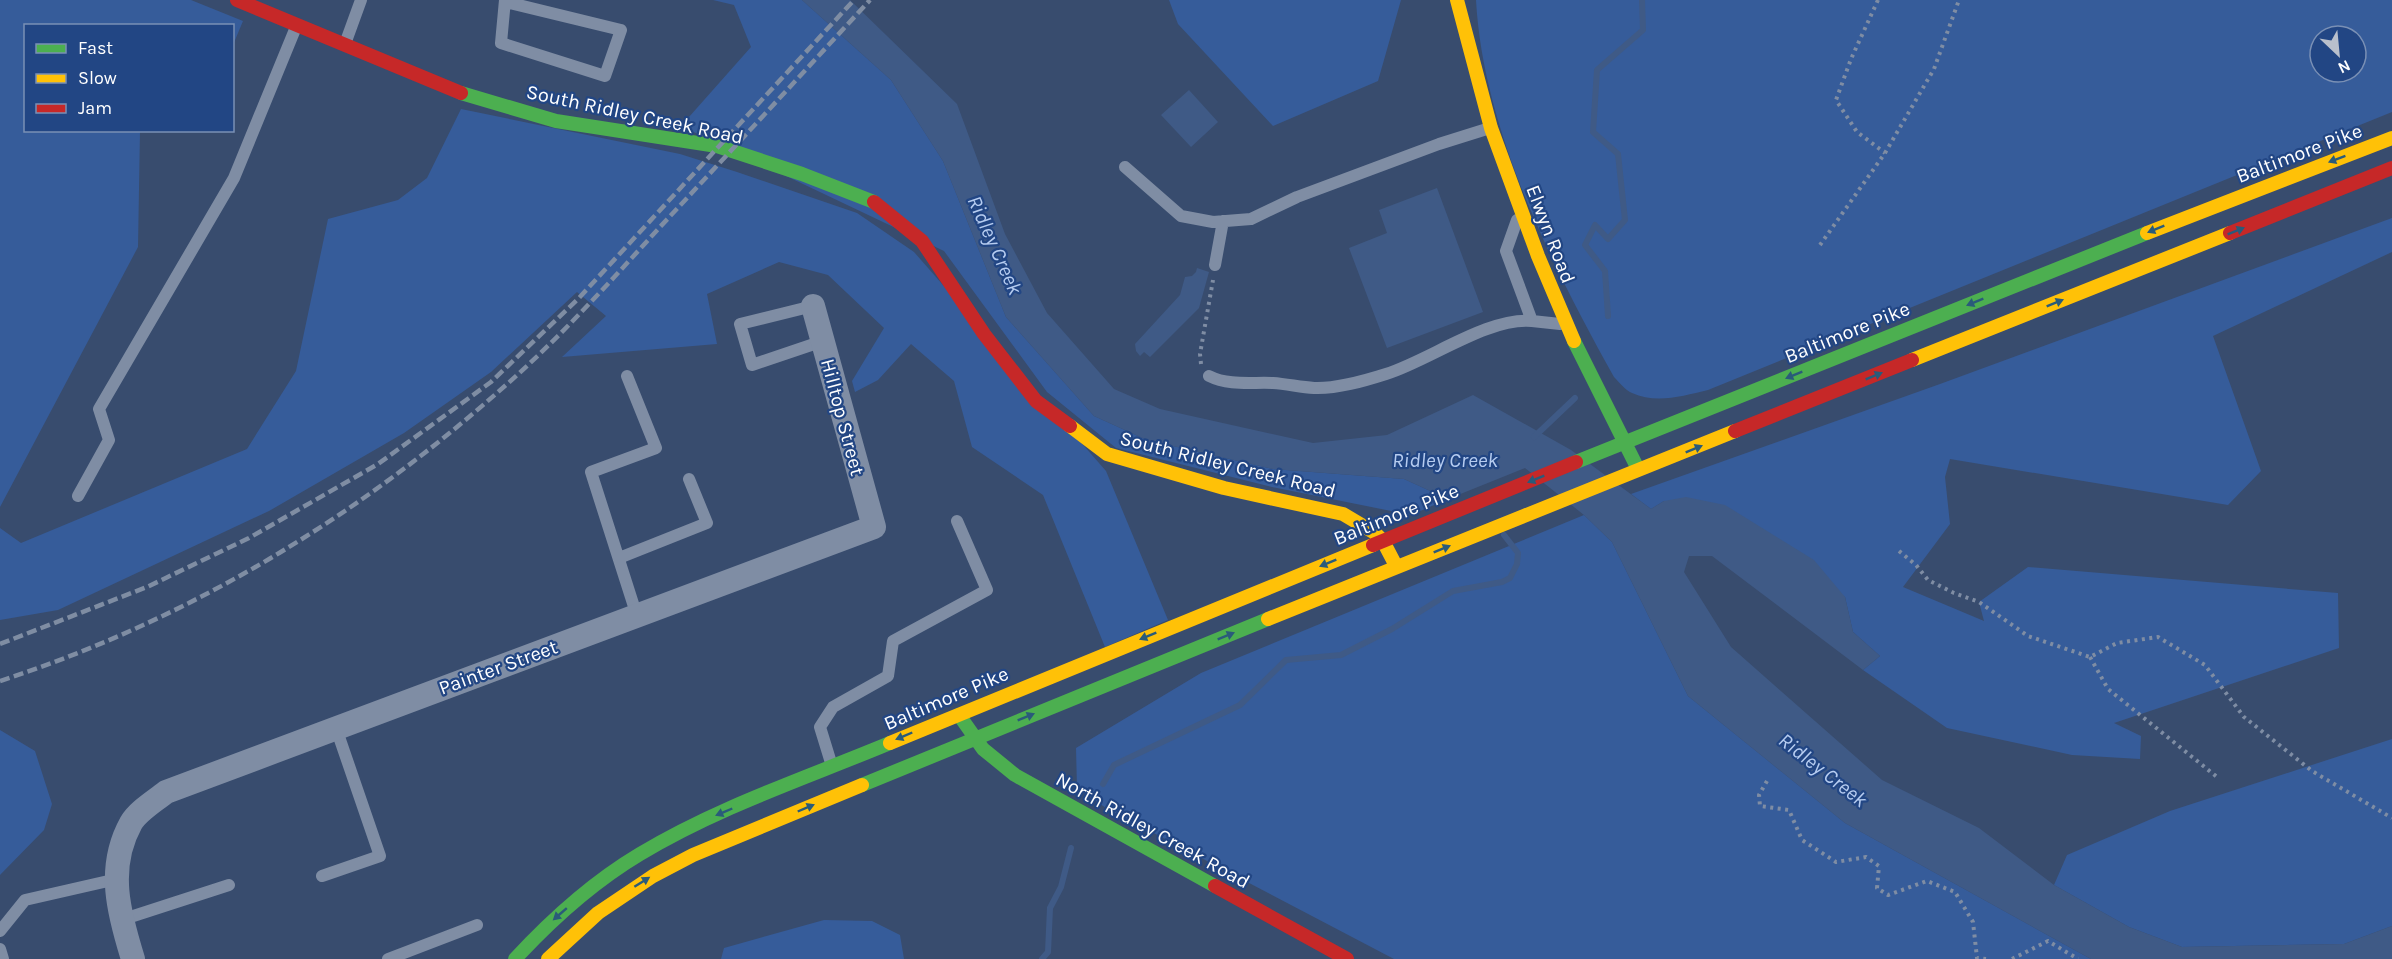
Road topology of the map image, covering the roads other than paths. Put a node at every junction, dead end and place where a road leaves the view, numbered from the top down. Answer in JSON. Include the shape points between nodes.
{"nodes":[{"id":1,"x":237,"y":0,"type":"edge"},
{"id":2,"x":361,"y":0,"type":"edge"},
{"id":3,"x":1457,"y":0,"type":"edge"},
{"id":4,"x":506,"y":1,"type":"edge"},
{"id":5,"x":297,"y":25,"type":"junction"},
{"id":6,"x":344,"y":45,"type":"junction"},
{"id":7,"x":1491,"y":128,"type":"junction"},
{"id":8,"x":2392,"y":138,"type":"edge"},
{"id":9,"x":1125,"y":168,"type":"dead end"},
{"id":10,"x":2392,"y":168,"type":"edge"},
{"id":11,"x":1521,"y":211,"type":"junction"},
{"id":12,"x":1223,"y":221,"type":"junction"},
{"id":13,"x":1215,"y":265,"type":"road end"},
{"id":14,"x":813,"y":306,"type":"joint"},
{"id":15,"x":1532,"y":321,"type":"junction"},
{"id":16,"x":1564,"y":324,"type":"junction"},
{"id":17,"x":823,"y":341,"type":"junction"},
{"id":18,"x":627,"y":376,"type":"dead end"},
{"id":19,"x":1209,"y":376,"type":"road end"},
{"id":20,"x":1625,"y":443,"type":"junction"},
{"id":21,"x":1639,"y":470,"type":"junction"},
{"id":22,"x":689,"y":479,"type":"dead end"},
{"id":23,"x":78,"y":496,"type":"dead end"},
{"id":24,"x":957,"y":521,"type":"dead end"},
{"id":25,"x":874,"y":527,"type":"joint"},
{"id":26,"x":1383,"y":541,"type":"junction"},
{"id":27,"x":619,"y":558,"type":"junction"},
{"id":28,"x":1397,"y":567,"type":"junction"},
{"id":29,"x":637,"y":616,"type":"junction"},
{"id":30,"x":958,"y":714,"type":"junction"},
{"id":31,"x":336,"y":728,"type":"junction"},
{"id":32,"x":972,"y":739,"type":"junction"},
{"id":33,"x":832,"y":767,"type":"junction"},
{"id":34,"x":322,"y":876,"type":"dead end"},
{"id":35,"x":117,"y":879,"type":"junction"},
{"id":36,"x":229,"y":885,"type":"dead end"},
{"id":37,"x":121,"y":920,"type":"junction"},
{"id":38,"x":477,"y":925,"type":"dead end"},
{"id":39,"x":0,"y":931,"type":"edge"},
{"id":40,"x":0,"y":949,"type":"edge"},
{"id":41,"x":3,"y":959,"type":"edge"},
{"id":42,"x":133,"y":959,"type":"edge"},
{"id":43,"x":388,"y":959,"type":"edge"},
{"id":44,"x":515,"y":959,"type":"edge"},
{"id":45,"x":548,"y":959,"type":"edge"},
{"id":46,"x":1347,"y":959,"type":"edge"}],
"edges":[{"from":1,"to":5,"type":"main road","name":"South Ridley Creek Road"},
{"from":2,"to":6,"type":"lane"},
{"from":3,"to":7,"type":"main road","name":"Elwyn Road"},
{"from":4,"to":4,"type":"lane","via":[[621,30],[605,76],[501,43]]},
{"from":5,"to":6,"type":"main road","name":"South Ridley Creek Road"},
{"from":5,"to":23,"type":"lane","via":[[234,178],[99,409],[109,440]]},
{"from":6,"to":26,"type":"main road","name":"South Ridley Creek Road","via":[[451,90],[556,122],[717,146],[876,203],[922,241],[984,334],[1036,401],[1107,454],[1224,488],[1343,514],[1364,524]]},
{"from":7,"to":11,"type":"main road","name":"Elwyn Road"},
{"from":7,"to":12,"type":"lane","via":[[1297,197],[1251,219]]},
{"from":8,"to":20,"type":"main road","name":"Baltimore Pike","one_way":true,"via":[[2150,231]]},
{"from":9,"to":12,"type":"lane","via":[[1181,216]]},
{"from":21,"to":10,"type":"main road","one_way":true},
{"from":11,"to":15,"type":"lane","via":[[1506,251]]},
{"from":11,"to":16,"type":"main road","name":"Elwyn Road"},
{"from":12,"to":13,"type":"lane"},
{"from":14,"to":17,"type":"street","name":"Hilltop Street"},
{"from":14,"to":17,"type":"lane","via":[[740,324],[752,365]]},
{"from":15,"to":16,"type":"lane"},
{"from":15,"to":19,"type":"lane","via":[[1517,319],[1485,330],[1388,373],[1352,383],[1315,388],[1231,382]]},
{"from":16,"to":20,"type":"main road","name":"Elwyn Road"},
{"from":17,"to":25,"type":"street","name":"Hilltop Street"},
{"from":18,"to":27,"type":"lane","via":[[656,448],[591,472]]},
{"from":20,"to":21,"type":"main road","name":"Elwyn Road"},
{"from":20,"to":26,"type":"main road","name":"Baltimore Pike","one_way":true},
{"from":28,"to":21,"type":"main road","one_way":true},
{"from":22,"to":27,"type":"lane","via":[[706,523]]},
{"from":24,"to":33,"type":"lane","via":[[987,590],[893,641],[888,676],[833,707],[820,727]]},
{"from":25,"to":29,"type":"street","name":"Painter Street"},
{"from":26,"to":28,"type":"main road","name":"South Ridley Creek Road"},
{"from":26,"to":30,"type":"main road","name":"Baltimore Pike","one_way":true},
{"from":27,"to":29,"type":"lane"},
{"from":32,"to":28,"type":"main road","one_way":true},
{"from":29,"to":31,"type":"street","name":"Painter Street"},
{"from":30,"to":32,"type":"main road","name":"North Ridley Creek Road"},
{"from":30,"to":33,"type":"main road","name":"Baltimore Pike","one_way":true},
{"from":31,"to":34,"type":"lane","via":[[380,856]]},
{"from":31,"to":35,"type":"street","name":"Painter Street","via":[[166,792],[132,822],[116,866]]},
{"from":45,"to":32,"type":"main road","one_way":true,"via":[[615,900],[674,864]]},
{"from":32,"to":46,"type":"main road","name":"North Ridley Creek Road","via":[[1015,775]]},
{"from":33,"to":44,"type":"main road","name":"Baltimore Pike","one_way":true,"via":[[702,822],[641,854],[567,908]]},
{"from":35,"to":37,"type":"street"},
{"from":35,"to":39,"type":"lane","via":[[25,900]]},
{"from":36,"to":37,"type":"lane"},
{"from":37,"to":42,"type":"street"},
{"from":38,"to":43,"type":"lane"},
{"from":40,"to":41,"type":"lane"}]}
